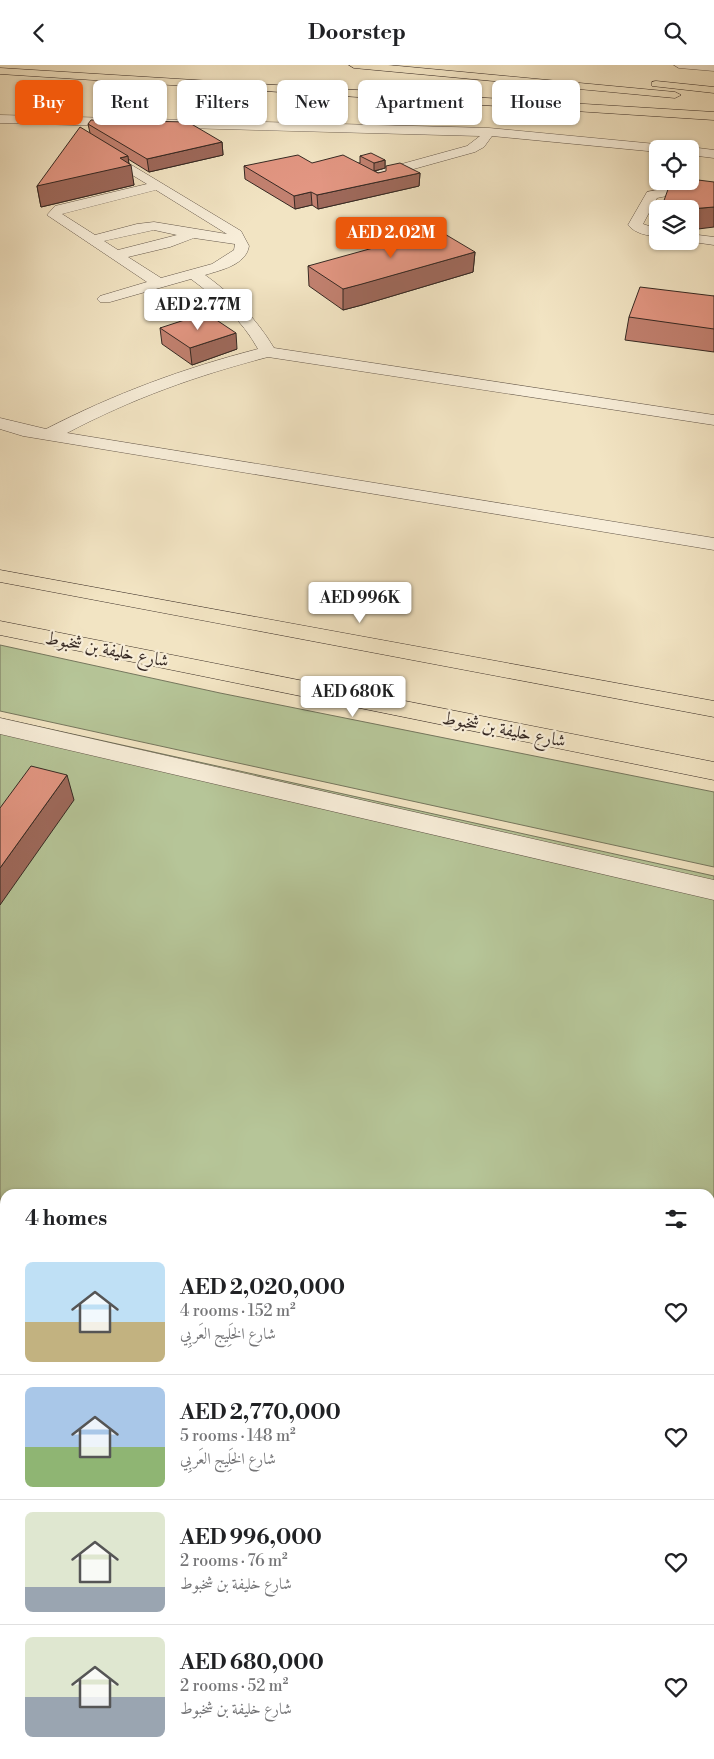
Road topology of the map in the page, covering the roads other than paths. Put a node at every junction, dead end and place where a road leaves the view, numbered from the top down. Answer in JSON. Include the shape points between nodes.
{"nodes":[{"id":1,"x":31,"y":65,"type":"edge"},
{"id":2,"x":354,"y":65,"type":"edge"},
{"id":3,"x":471,"y":65,"type":"edge"},
{"id":4,"x":679,"y":65,"type":"edge"},
{"id":5,"x":714,"y":68,"type":"edge"},
{"id":6,"x":0,"y":71,"type":"edge"},
{"id":7,"x":107,"y":77,"type":"junction"},
{"id":8,"x":714,"y":90,"type":"edge"},
{"id":9,"x":714,"y":99,"type":"edge"},
{"id":10,"x":714,"y":116,"type":"edge"},
{"id":11,"x":83,"y":121,"type":"edge"},
{"id":12,"x":70,"y":125,"type":"edge"},
{"id":13,"x":489,"y":132,"type":"junction"},
{"id":14,"x":649,"y":147,"type":"edge"},
{"id":15,"x":699,"y":152,"type":"edge"},
{"id":16,"x":714,"y":154,"type":"edge"},
{"id":17,"x":372,"y":177,"type":"edge"},
{"id":18,"x":157,"y":186,"type":"junction"},
{"id":19,"x":714,"y":196,"type":"edge"},
{"id":20,"x":649,"y":200,"type":"edge"},
{"id":21,"x":649,"y":200,"type":"edge"},
{"id":22,"x":649,"y":231,"type":"edge"},
{"id":23,"x":193,"y":234,"type":"junction"},
{"id":24,"x":699,"y":239,"type":"edge"},
{"id":25,"x":93,"y":240,"type":"junction"},
{"id":26,"x":242,"y":240,"type":"junction"},
{"id":27,"x":714,"y":241,"type":"edge"},
{"id":28,"x":116,"y":255,"type":"junction"},
{"id":29,"x":194,"y":273,"type":"junction"},
{"id":30,"x":160,"y":284,"type":"junction"},
{"id":31,"x":105,"y":299,"type":"dead end"},
{"id":32,"x":268,"y":352,"type":"junction"},
{"id":33,"x":714,"y":420,"type":"edge"},
{"id":34,"x":3,"y":426,"type":"edge"},
{"id":35,"x":49,"y":435,"type":"junction"},
{"id":36,"x":714,"y":545,"type":"edge"},
{"id":37,"x":0,"y":576,"type":"edge"},
{"id":38,"x":0,"y":628,"type":"edge"},
{"id":39,"x":714,"y":709,"type":"edge"},
{"id":40,"x":0,"y":726,"type":"edge"},
{"id":41,"x":714,"y":771,"type":"edge"},
{"id":42,"x":714,"y":890,"type":"edge"}],
"edges":[{"from":1,"to":7,"type":"main road","via":[[76,69]]},
{"from":2,"to":9,"type":"main road"},
{"from":3,"to":8,"type":"main road"},
{"from":4,"to":5,"type":"street"},
{"from":6,"to":7,"type":"main road"},
{"from":7,"to":10,"type":"main road"},
{"from":11,"to":13,"type":"street"},
{"from":12,"to":18,"type":"street","via":[[69,129],[81,138]]},
{"from":13,"to":14,"type":"street"},
{"from":13,"to":17,"type":"street","via":[[480,144],[471,149]]},
{"from":15,"to":16,"type":"street"},
{"from":18,"to":25,"type":"street","via":[[54,213]]},
{"from":18,"to":26,"type":"street"},
{"from":19,"to":20,"type":"street","via":[[667,192],[652,195]]},
{"from":21,"to":22,"type":"street","via":[[635,225]]},
{"from":23,"to":25,"type":"street","via":[[154,226]]},
{"from":23,"to":26,"type":"street"},
{"from":23,"to":28,"type":"street"},
{"from":24,"to":27,"type":"street"},
{"from":25,"to":28,"type":"street"},
{"from":26,"to":29,"type":"street","via":[[239,255]]},
{"from":28,"to":30,"type":"street"},
{"from":29,"to":30,"type":"street"},
{"from":29,"to":32,"type":"street","via":[[234,305],[259,335]]},
{"from":30,"to":31,"type":"street"},
{"from":32,"to":33,"type":"street"},
{"from":32,"to":35,"type":"street","via":[[155,385]]},
{"from":34,"to":35,"type":"street"},
{"from":35,"to":36,"type":"street"},
{"from":37,"to":39,"type":"main road"},
{"from":38,"to":41,"type":"main road","name":"شارع خليفة بن شخبوط"},
{"from":40,"to":42,"type":"street"}]}
